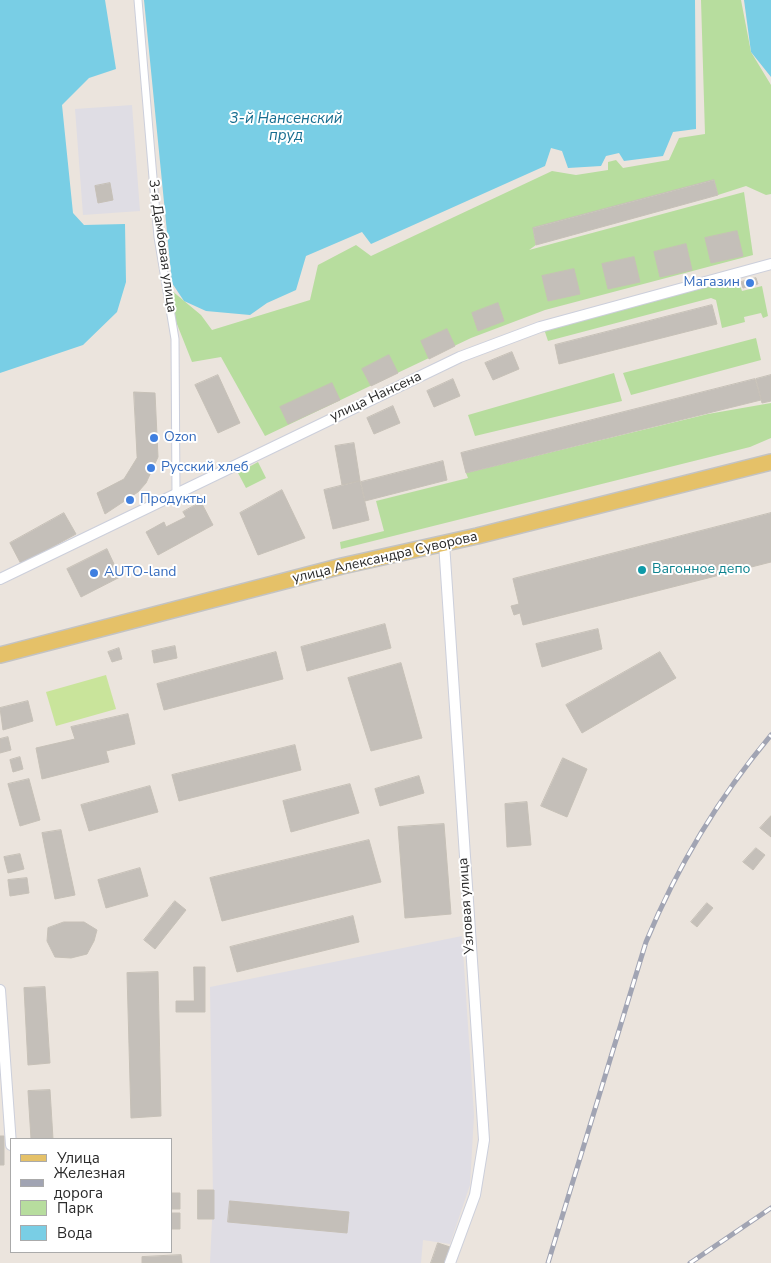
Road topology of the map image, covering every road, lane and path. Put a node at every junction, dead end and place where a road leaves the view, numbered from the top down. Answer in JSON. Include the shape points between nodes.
{"nodes":[{"id":1,"x":138,"y":0,"type":"edge"},
{"id":2,"x":771,"y":264,"type":"edge"},
{"id":3,"x":771,"y":462,"type":"edge"},
{"id":4,"x":176,"y":493,"type":"junction"},
{"id":5,"x":444,"y":543,"type":"junction"},
{"id":6,"x":0,"y":579,"type":"edge"},
{"id":7,"x":2,"y":651,"type":"edge"},
{"id":8,"x":0,"y":990,"type":"edge"},
{"id":9,"x":11,"y":1138,"type":"edge"},
{"id":10,"x":450,"y":1263,"type":"edge"}],
"edges":[{"from":1,"to":4,"type":"street","name":"3-я Дамбовая улица","via":[[158,237],[176,339]]},
{"from":2,"to":4,"type":"street","name":"улица Нансена","via":[[540,327],[460,357]]},
{"from":3,"to":5,"type":"main road","name":"улица Александра Суворова"},
{"from":4,"to":6,"type":"street","name":"улица Нансена"},
{"from":5,"to":7,"type":"main road","name":"улица Александра Суворова"},
{"from":5,"to":10,"type":"street","name":"Узловая улица","via":[[484,1140],[475,1196]]},
{"from":8,"to":9,"type":"street"}]}
